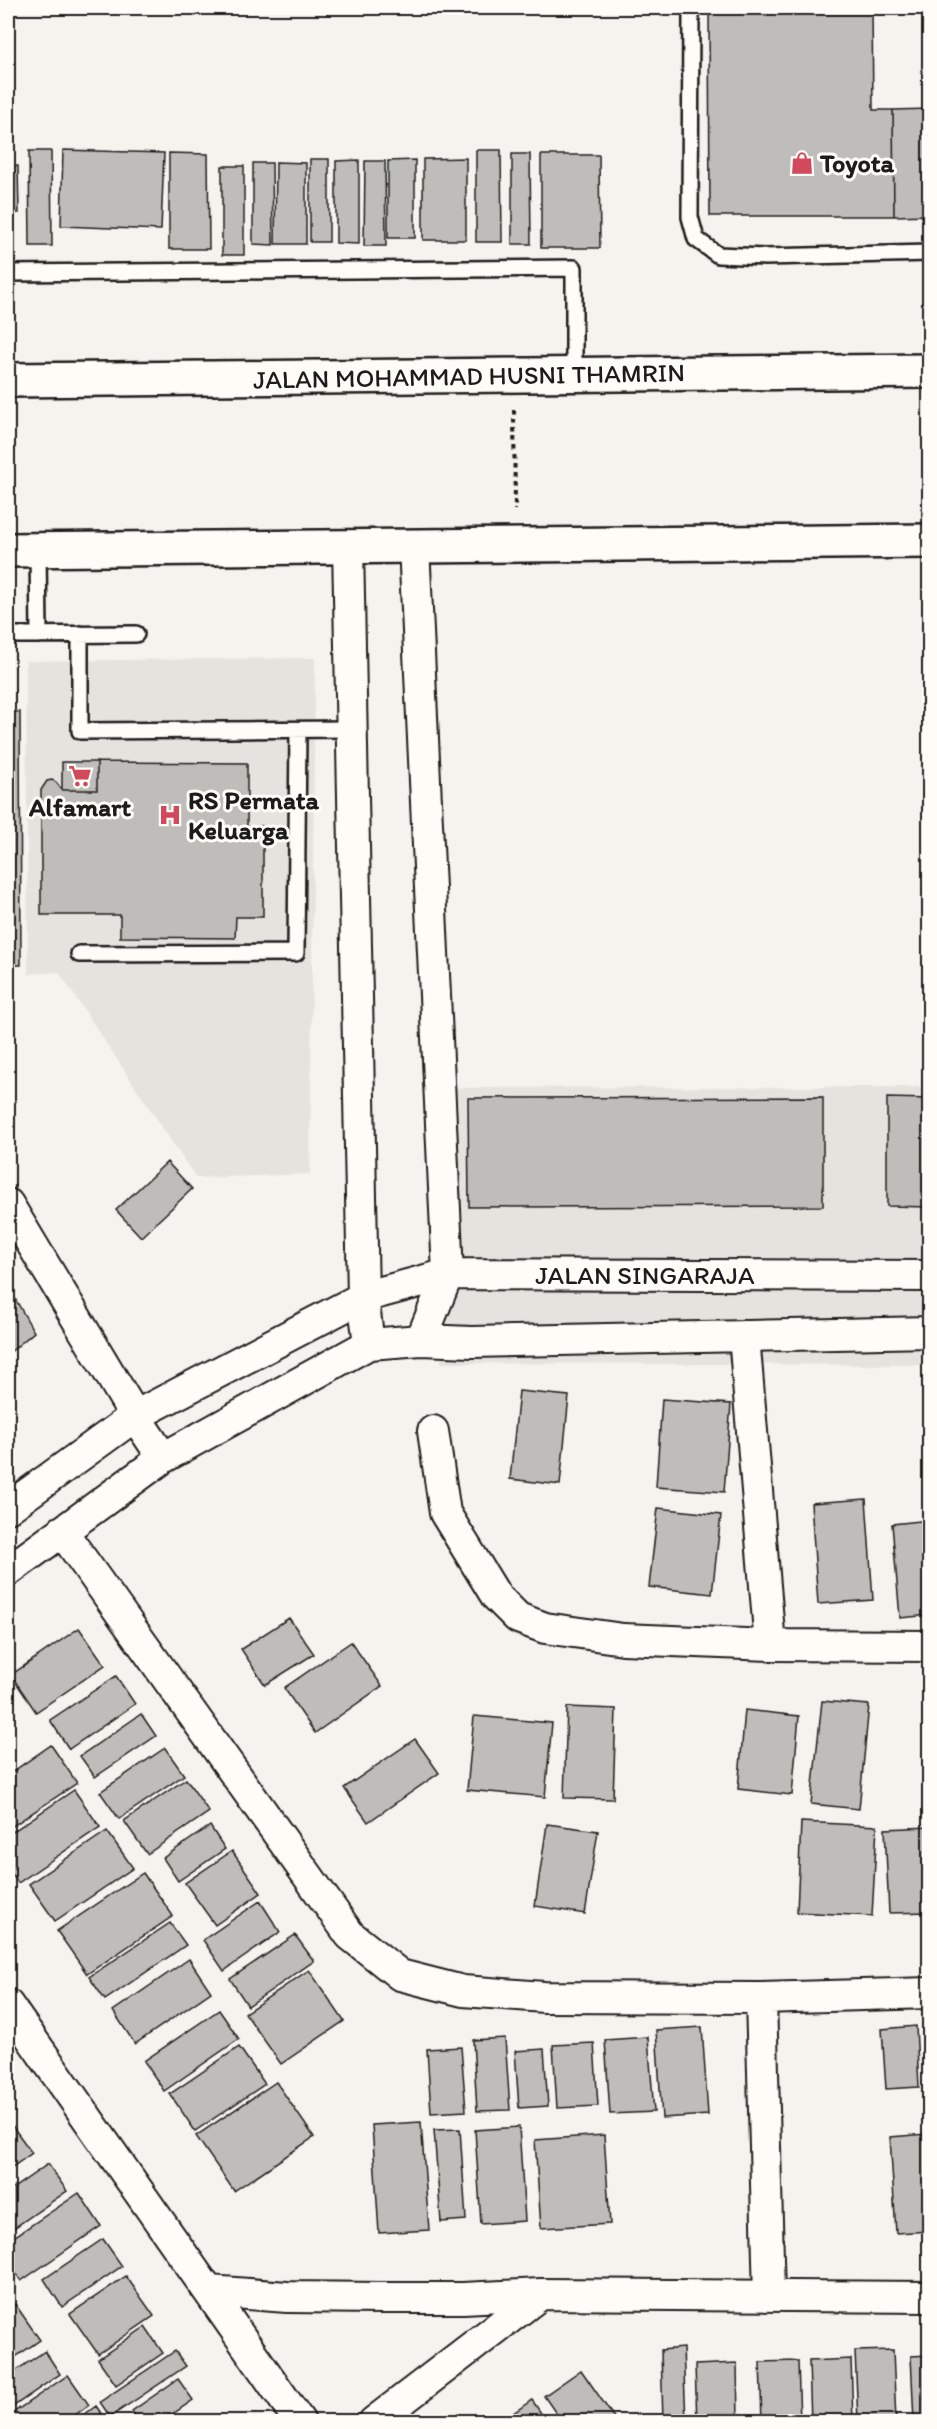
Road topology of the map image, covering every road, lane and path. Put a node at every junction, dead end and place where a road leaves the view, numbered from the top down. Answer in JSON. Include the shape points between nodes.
{"nodes":[{"id":1,"x":691,"y":8,"type":"edge"},
{"id":2,"x":930,"y":253,"type":"edge"},
{"id":3,"x":8,"y":273,"type":"edge"},
{"id":4,"x":930,"y":371,"type":"edge"},
{"id":5,"x":514,"y":375,"type":"junction"},
{"id":6,"x":574,"y":375,"type":"junction"},
{"id":7,"x":8,"y":380,"type":"edge"},
{"id":8,"x":930,"y":541,"type":"edge"},
{"id":9,"x":515,"y":544,"type":"junction"},
{"id":10,"x":414,"y":545,"type":"junction"},
{"id":11,"x":348,"y":546,"type":"junction"},
{"id":12,"x":23,"y":550,"type":"edge"},
{"id":13,"x":80,"y":634,"type":"junction"},
{"id":14,"x":136,"y":634,"type":"dead end"},
{"id":15,"x":8,"y":635,"type":"edge"},
{"id":16,"x":39,"y":635,"type":"junction"},
{"id":17,"x":351,"y":729,"type":"junction"},
{"id":18,"x":298,"y":730,"type":"junction"},
{"id":19,"x":79,"y":954,"type":"dead end"},
{"id":20,"x":8,"y":1204,"type":"edge"},
{"id":21,"x":448,"y":1274,"type":"junction"},
{"id":22,"x":930,"y":1276,"type":"edge"},
{"id":23,"x":363,"y":1297,"type":"junction"},
{"id":24,"x":930,"y":1332,"type":"edge"},
{"id":25,"x":744,"y":1336,"type":"junction"},
{"id":26,"x":421,"y":1340,"type":"junction"},
{"id":27,"x":369,"y":1344,"type":"junction"},
{"id":28,"x":135,"y":1416,"type":"junction"},
{"id":29,"x":433,"y":1431,"type":"dead end"},
{"id":30,"x":163,"y":1458,"type":"junction"},
{"id":31,"x":8,"y":1508,"type":"edge"},
{"id":32,"x":62,"y":1532,"type":"junction"},
{"id":33,"x":8,"y":1571,"type":"edge"},
{"id":34,"x":770,"y":1645,"type":"junction"},
{"id":35,"x":930,"y":1646,"type":"edge"},
{"id":36,"x":930,"y":1993,"type":"edge"},
{"id":37,"x":761,"y":1998,"type":"junction"},
{"id":38,"x":8,"y":2005,"type":"edge"},
{"id":39,"x":209,"y":2291,"type":"junction"},
{"id":40,"x":541,"y":2294,"type":"junction"},
{"id":41,"x":769,"y":2296,"type":"junction"},
{"id":42,"x":930,"y":2297,"type":"edge"},
{"id":43,"x":300,"y":2421,"type":"edge"},
{"id":44,"x":374,"y":2421,"type":"edge"}],
"edges":[{"from":1,"to":2,"type":"lane","via":[[690,217],[696,239],[718,255]]},
{"from":3,"to":6,"type":"lane","via":[[573,268]]},
{"from":4,"to":6,"type":"street","name":"JALAN MOHAMMAD HUSNI THAMRIN"},
{"from":5,"to":6,"type":"street","name":"JALAN MOHAMMAD HUSNI THAMRIN"},
{"from":5,"to":7,"type":"street","name":"JALAN MOHAMMAD HUSNI THAMRIN"},
{"from":5,"to":9,"type":"path"},
{"from":8,"to":9,"type":"street"},
{"from":9,"to":10,"type":"street"},
{"from":10,"to":11,"type":"street"},
{"from":10,"to":21,"type":"street"},
{"from":11,"to":12,"type":"street"},
{"from":11,"to":17,"type":"street"},
{"from":12,"to":16,"type":"lane"},
{"from":13,"to":14,"type":"lane"},
{"from":13,"to":16,"type":"lane"},
{"from":13,"to":18,"type":"lane","via":[[80,731]]},
{"from":15,"to":16,"type":"lane"},
{"from":17,"to":18,"type":"lane"},
{"from":17,"to":23,"type":"street"},
{"from":18,"to":19,"type":"lane","via":[[296,953]]},
{"from":20,"to":28,"type":"street"},
{"from":21,"to":22,"type":"street","name":"JALAN SINGARAJA"},
{"from":21,"to":23,"type":"street","name":"JALAN SINGARAJA"},
{"from":21,"to":26,"type":"street"},
{"from":23,"to":27,"type":"street"},
{"from":23,"to":28,"type":"street","name":"JALAN SINGARAJA"},
{"from":24,"to":25,"type":"street"},
{"from":25,"to":26,"type":"street"},
{"from":25,"to":34,"type":"street"},
{"from":26,"to":27,"type":"street"},
{"from":27,"to":30,"type":"street"},
{"from":28,"to":30,"type":"street"},
{"from":28,"to":31,"type":"street","name":"JALAN SINGARAJA"},
{"from":29,"to":34,"type":"street","via":[[445,1513],[496,1596],[518,1618],[545,1628],[623,1639]]},
{"from":30,"to":32,"type":"street"},
{"from":32,"to":33,"type":"street"},
{"from":32,"to":37,"type":"street","via":[[350,1935],[400,1975],[464,1991],[544,1997]]},
{"from":34,"to":35,"type":"street"},
{"from":36,"to":37,"type":"street"},
{"from":37,"to":41,"type":"street"},
{"from":38,"to":39,"type":"street"},
{"from":39,"to":40,"type":"street","via":[[382,2298]]},
{"from":39,"to":43,"type":"street"},
{"from":40,"to":41,"type":"street"},
{"from":40,"to":44,"type":"street"},
{"from":41,"to":42,"type":"street"}]}
